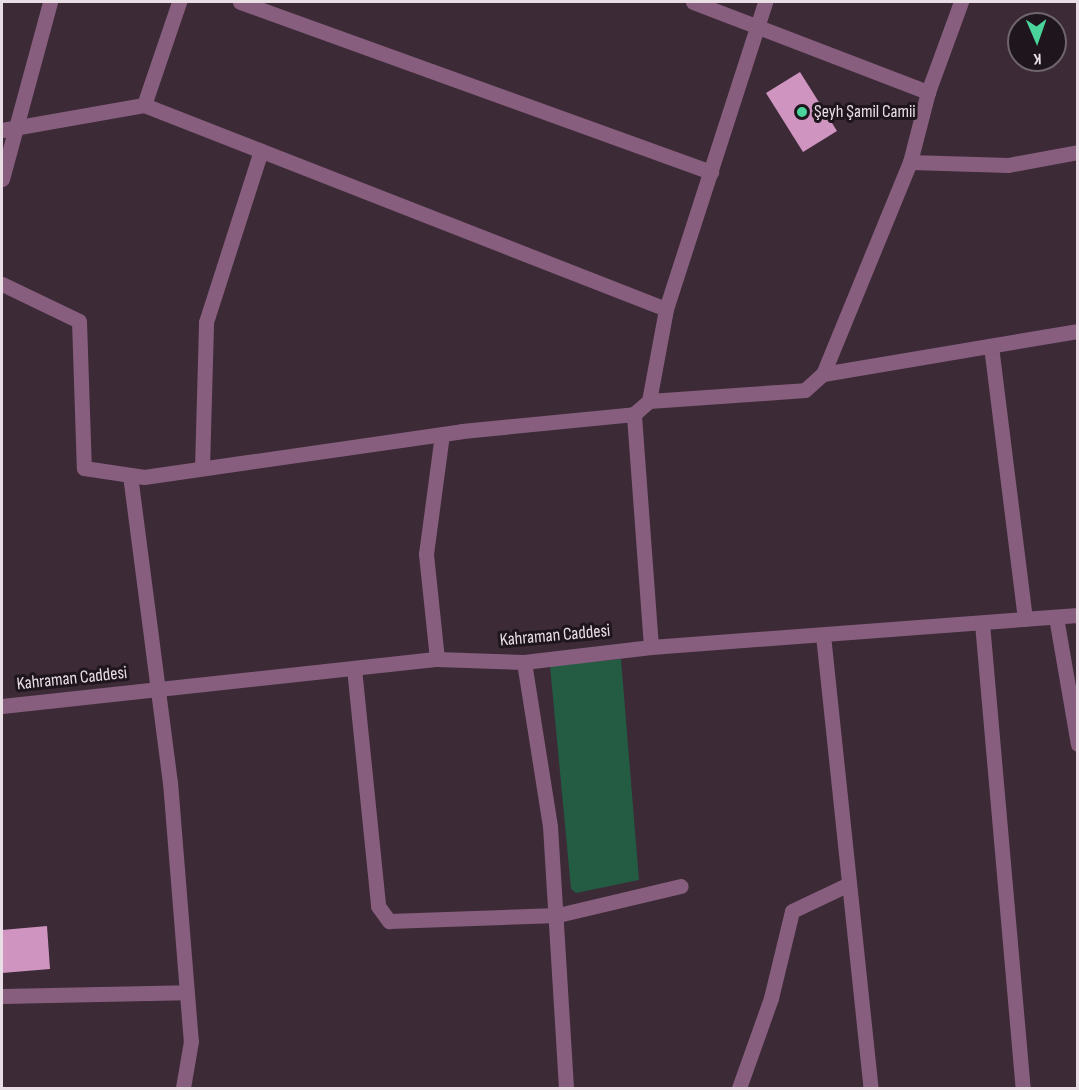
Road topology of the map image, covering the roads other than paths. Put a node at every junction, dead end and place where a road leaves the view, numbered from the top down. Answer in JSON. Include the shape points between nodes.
{"nodes":[{"id":1,"x":50,"y":2,"type":"edge"},
{"id":2,"x":179,"y":2,"type":"edge"},
{"id":3,"x":240,"y":2,"type":"edge"},
{"id":4,"x":693,"y":2,"type":"edge"},
{"id":5,"x":765,"y":2,"type":"edge"},
{"id":6,"x":962,"y":2,"type":"edge"},
{"id":7,"x":758,"y":26,"type":"junction"},
{"id":8,"x":928,"y":92,"type":"junction"},
{"id":9,"x":144,"y":105,"type":"junction"},
{"id":10,"x":8,"y":130,"type":"edge"},
{"id":11,"x":261,"y":151,"type":"junction"},
{"id":12,"x":1077,"y":152,"type":"edge"},
{"id":13,"x":910,"y":162,"type":"junction"},
{"id":14,"x":711,"y":172,"type":"junction"},
{"id":15,"x":2,"y":179,"type":"edge"},
{"id":16,"x":2,"y":284,"type":"edge"},
{"id":17,"x":666,"y":309,"type":"junction"},
{"id":18,"x":1077,"y":331,"type":"edge"},
{"id":19,"x":991,"y":346,"type":"junction"},
{"id":20,"x":823,"y":374,"type":"junction"},
{"id":21,"x":649,"y":401,"type":"junction"},
{"id":22,"x":634,"y":414,"type":"junction"},
{"id":23,"x":442,"y":434,"type":"junction"},
{"id":24,"x":202,"y":468,"type":"junction"},
{"id":25,"x":130,"y":474,"type":"junction"},
{"id":26,"x":1077,"y":615,"type":"edge"},
{"id":27,"x":1056,"y":617,"type":"junction"},
{"id":28,"x":1025,"y":619,"type":"junction"},
{"id":29,"x":982,"y":623,"type":"junction"},
{"id":30,"x":823,"y":635,"type":"junction"},
{"id":31,"x":651,"y":647,"type":"junction"},
{"id":32,"x":438,"y":659,"type":"junction"},
{"id":33,"x":524,"y":662,"type":"junction"},
{"id":34,"x":354,"y":668,"type":"junction"},
{"id":35,"x":161,"y":690,"type":"junction"},
{"id":36,"x":2,"y":706,"type":"edge"},
{"id":37,"x":1077,"y":744,"type":"edge"},
{"id":38,"x":849,"y":884,"type":"junction"},
{"id":39,"x":681,"y":886,"type":"dead end"},
{"id":40,"x":558,"y":915,"type":"junction"},
{"id":41,"x":186,"y":992,"type":"junction"},
{"id":42,"x":2,"y":996,"type":"edge"},
{"id":43,"x":183,"y":1089,"type":"edge"},
{"id":44,"x":566,"y":1089,"type":"edge"},
{"id":45,"x":739,"y":1089,"type":"edge"},
{"id":46,"x":871,"y":1089,"type":"edge"},
{"id":47,"x":1023,"y":1089,"type":"edge"}],
"edges":[{"from":1,"to":10,"type":"street"},
{"from":2,"to":9,"type":"street"},
{"from":3,"to":14,"type":"street"},
{"from":4,"to":7,"type":"street"},
{"from":5,"to":7,"type":"street"},
{"from":6,"to":8,"type":"street"},
{"from":7,"to":8,"type":"street"},
{"from":7,"to":14,"type":"street"},
{"from":8,"to":13,"type":"street"},
{"from":9,"to":10,"type":"street"},
{"from":9,"to":11,"type":"street"},
{"from":10,"to":15,"type":"street"},
{"from":11,"to":17,"type":"street"},
{"from":11,"to":24,"type":"street","via":[[206,322]]},
{"from":12,"to":13,"type":"street","via":[[1008,165]]},
{"from":13,"to":20,"type":"street"},
{"from":14,"to":17,"type":"street"},
{"from":16,"to":25,"type":"street","via":[[79,321],[84,468]]},
{"from":17,"to":21,"type":"street"},
{"from":18,"to":19,"type":"street"},
{"from":19,"to":20,"type":"street"},
{"from":19,"to":28,"type":"street"},
{"from":20,"to":21,"type":"street","via":[[806,390]]},
{"from":21,"to":22,"type":"street"},
{"from":22,"to":23,"type":"street"},
{"from":22,"to":31,"type":"street"},
{"from":23,"to":24,"type":"street"},
{"from":23,"to":32,"type":"street","via":[[426,554]]},
{"from":24,"to":25,"type":"street"},
{"from":25,"to":35,"type":"street"},
{"from":26,"to":27,"type":"street","name":"Kahraman Caddesi"},
{"from":27,"to":28,"type":"street","name":"Kahraman Caddesi"},
{"from":27,"to":37,"type":"street"},
{"from":28,"to":29,"type":"street","name":"Kahraman Caddesi"},
{"from":29,"to":30,"type":"street","name":"Kahraman Caddesi"},
{"from":29,"to":47,"type":"street"},
{"from":30,"to":31,"type":"street","name":"Kahraman Caddesi"},
{"from":30,"to":38,"type":"street"},
{"from":31,"to":33,"type":"street","name":"Kahraman Caddesi"},
{"from":32,"to":33,"type":"street","name":"Kahraman Caddesi"},
{"from":32,"to":34,"type":"street","name":"Kahraman Caddesi"},
{"from":33,"to":40,"type":"street"},
{"from":34,"to":35,"type":"street","name":"Kahraman Caddesi"},
{"from":34,"to":40,"type":"street","via":[[378,906],[389,921]]},
{"from":35,"to":36,"type":"street","name":"Kahraman Caddesi"},
{"from":35,"to":41,"type":"street"},
{"from":38,"to":45,"type":"street","via":[[792,911],[771,998]]},
{"from":38,"to":46,"type":"street"},
{"from":39,"to":40,"type":"street"},
{"from":40,"to":44,"type":"street"},
{"from":41,"to":42,"type":"street"},
{"from":41,"to":43,"type":"street","via":[[191,1041]]}]}
